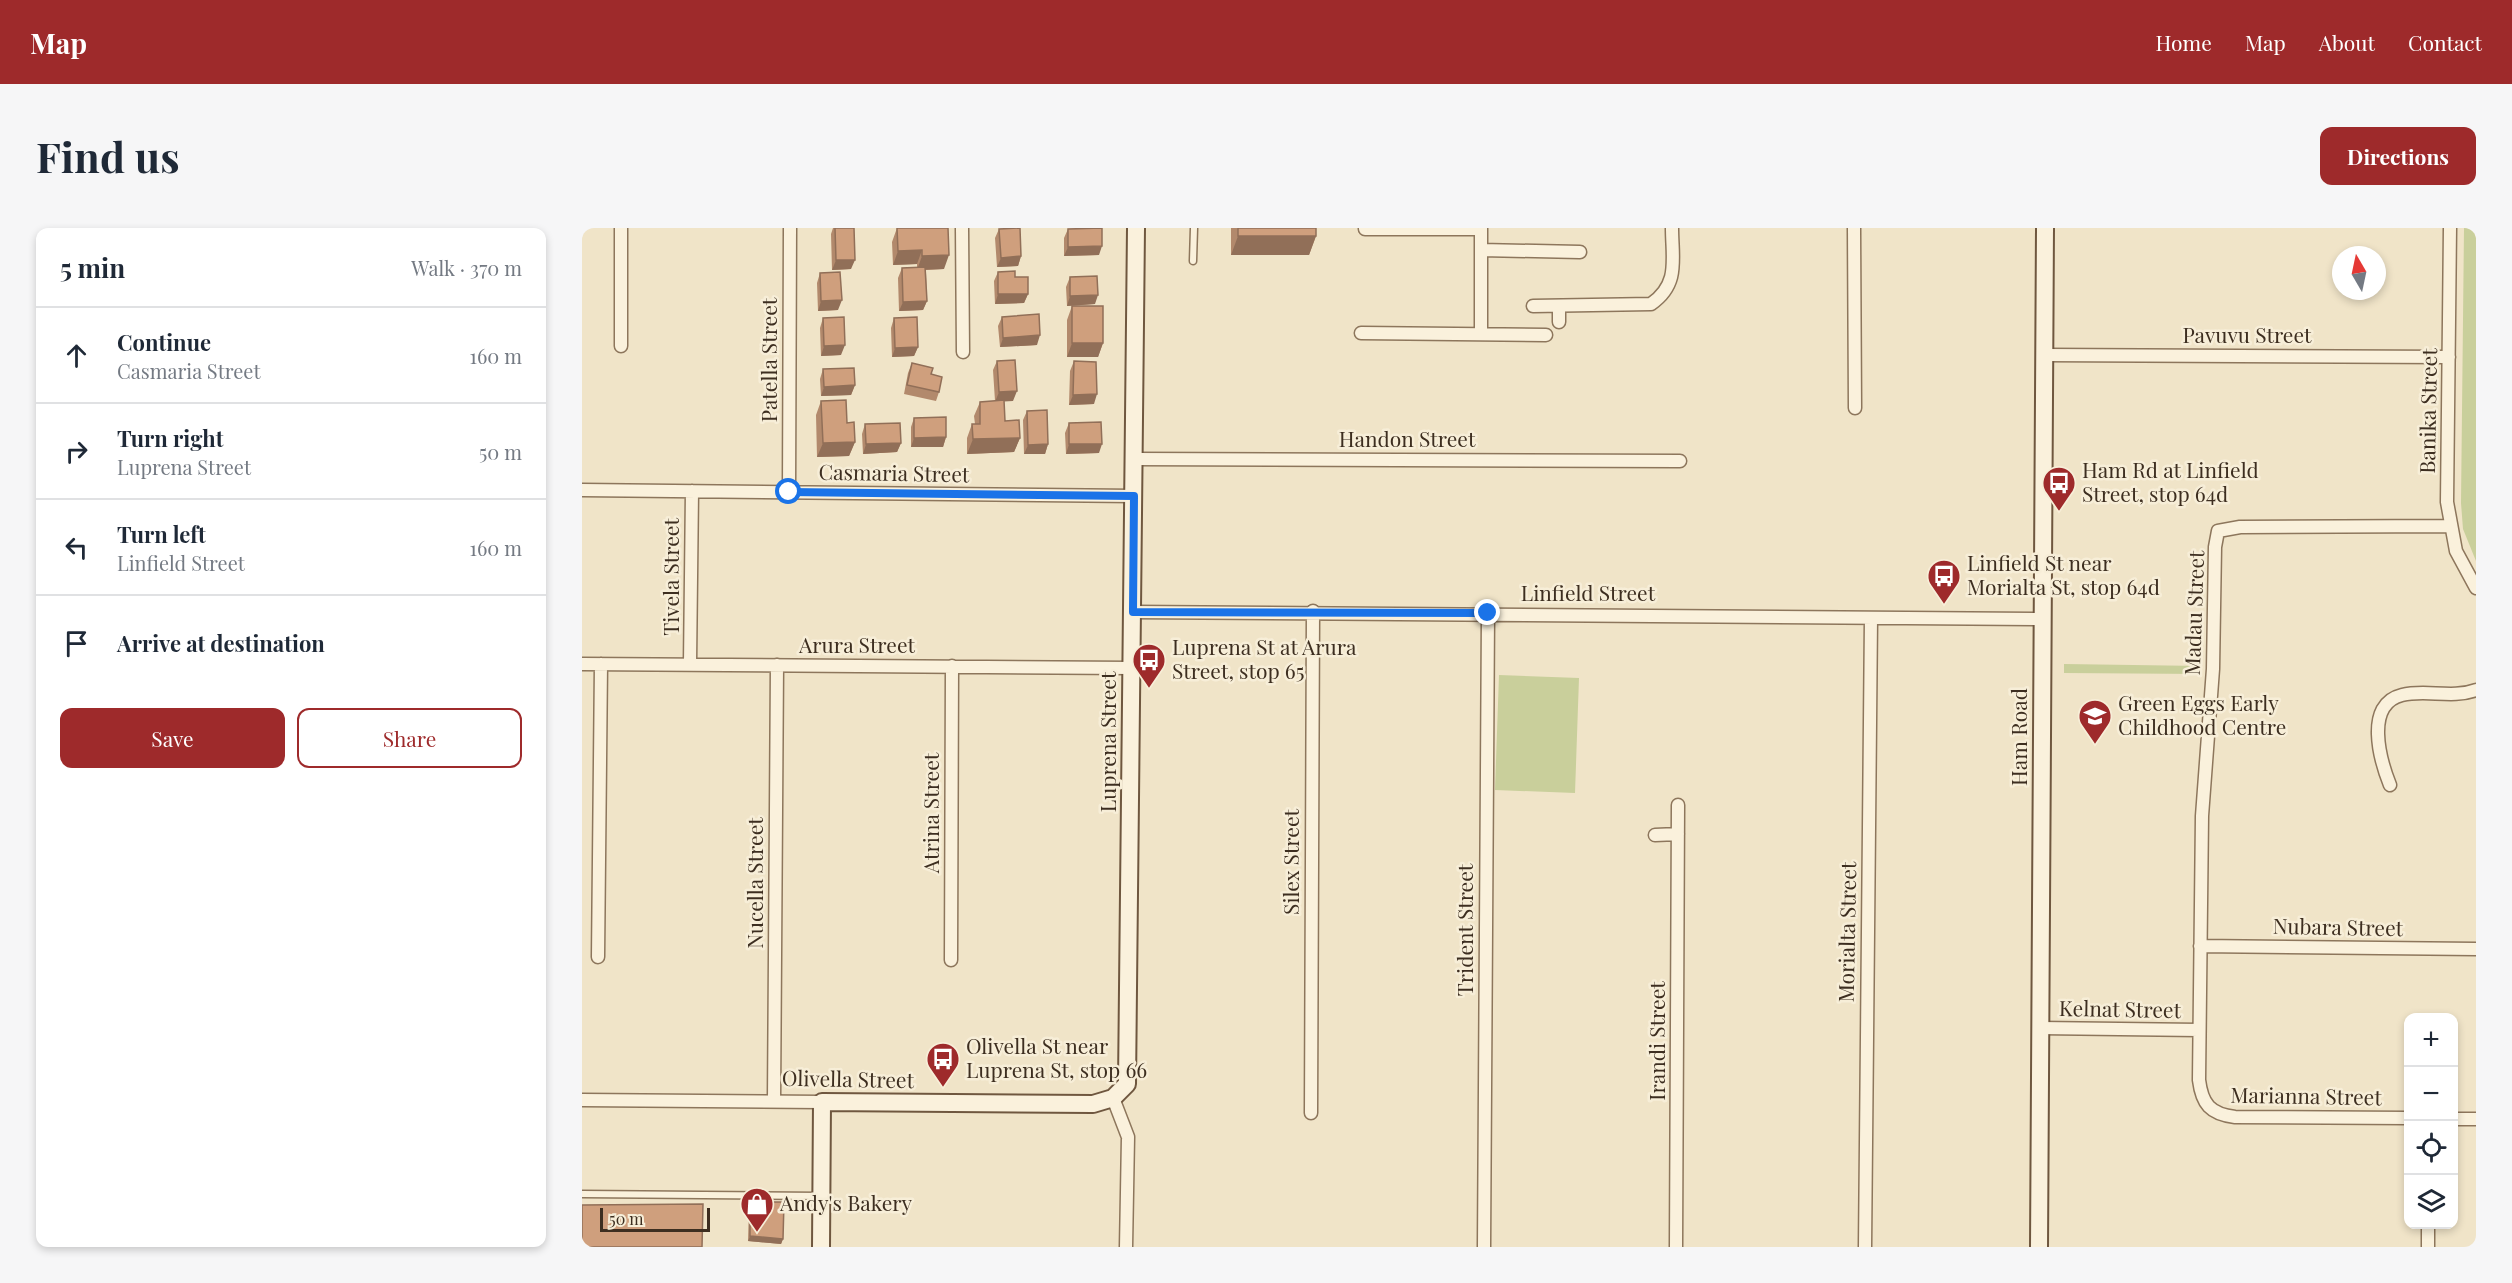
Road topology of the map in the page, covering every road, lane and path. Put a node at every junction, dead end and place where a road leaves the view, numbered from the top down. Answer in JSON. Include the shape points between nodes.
{"nodes":[{"id":1,"x":621,"y":228,"type":"edge"},
{"id":2,"x":790,"y":228,"type":"edge"},
{"id":3,"x":962,"y":228,"type":"edge"},
{"id":4,"x":1136,"y":228,"type":"edge"},
{"id":5,"x":1194,"y":228,"type":"edge"},
{"id":6,"x":1365,"y":228,"type":"edge"},
{"id":7,"x":1672,"y":228,"type":"edge"},
{"id":8,"x":1854,"y":228,"type":"edge"},
{"id":9,"x":2045,"y":228,"type":"edge"},
{"id":10,"x":2450,"y":228,"type":"edge"},
{"id":11,"x":1481,"y":229,"type":"edge"},
{"id":12,"x":1481,"y":250,"type":"junction"},
{"id":13,"x":1580,"y":252,"type":"dead end"},
{"id":14,"x":1193,"y":261,"type":"dead end"},
{"id":15,"x":1533,"y":306,"type":"dead end"},
{"id":16,"x":1559,"y":306,"type":"junction"},
{"id":17,"x":1559,"y":322,"type":"dead end"},
{"id":18,"x":1360,"y":333,"type":"dead end"},
{"id":19,"x":1480,"y":334,"type":"junction"},
{"id":20,"x":1546,"y":335,"type":"dead end"},
{"id":21,"x":621,"y":346,"type":"dead end"},
{"id":22,"x":963,"y":352,"type":"dead end"},
{"id":23,"x":2045,"y":355,"type":"junction"},
{"id":24,"x":2449,"y":357,"type":"junction"},
{"id":25,"x":1855,"y":408,"type":"dead end"},
{"id":26,"x":1134,"y":459,"type":"junction"},
{"id":27,"x":1680,"y":461,"type":"dead end"},
{"id":28,"x":582,"y":490,"type":"edge"},
{"id":29,"x":692,"y":491,"type":"junction"},
{"id":30,"x":789,"y":492,"type":"junction"},
{"id":31,"x":1134,"y":496,"type":"junction"},
{"id":32,"x":2450,"y":526,"type":"junction"},
{"id":33,"x":2476,"y":588,"type":"edge"},
{"id":34,"x":1313,"y":611,"type":"junction"},
{"id":35,"x":1133,"y":612,"type":"junction"},
{"id":36,"x":1488,"y":613,"type":"junction"},
{"id":37,"x":1871,"y":618,"type":"junction"},
{"id":38,"x":2044,"y":619,"type":"junction"},
{"id":39,"x":582,"y":664,"type":"edge"},
{"id":40,"x":601,"y":664,"type":"junction"},
{"id":41,"x":690,"y":664,"type":"junction"},
{"id":42,"x":777,"y":665,"type":"junction"},
{"id":43,"x":952,"y":666,"type":"junction"},
{"id":44,"x":1132,"y":668,"type":"junction"},
{"id":45,"x":2476,"y":690,"type":"edge"},
{"id":46,"x":2390,"y":785,"type":"dead end"},
{"id":47,"x":1678,"y":805,"type":"dead end"},
{"id":48,"x":1678,"y":834,"type":"junction"},
{"id":49,"x":1655,"y":835,"type":"dead end"},
{"id":50,"x":2200,"y":946,"type":"junction"},
{"id":51,"x":2476,"y":949,"type":"edge"},
{"id":52,"x":598,"y":957,"type":"dead end"},
{"id":53,"x":951,"y":960,"type":"dead end"},
{"id":54,"x":2040,"y":1029,"type":"junction"},
{"id":55,"x":2199,"y":1030,"type":"junction"},
{"id":56,"x":1113,"y":1098,"type":"junction"},
{"id":57,"x":582,"y":1100,"type":"edge"},
{"id":58,"x":774,"y":1101,"type":"junction"},
{"id":59,"x":822,"y":1102,"type":"junction"},
{"id":60,"x":2206,"y":1106,"type":"joint"},
{"id":61,"x":1311,"y":1113,"type":"dead end"},
{"id":62,"x":2404,"y":1118,"type":"edge"},
{"id":63,"x":2458,"y":1119,"type":"edge"},
{"id":64,"x":2476,"y":1119,"type":"edge"},
{"id":65,"x":582,"y":1194,"type":"edge"},
{"id":66,"x":822,"y":1196,"type":"junction"},
{"id":67,"x":2428,"y":1229,"type":"edge"},
{"id":68,"x":822,"y":1247,"type":"edge"},
{"id":69,"x":1126,"y":1247,"type":"edge"},
{"id":70,"x":1484,"y":1247,"type":"edge"},
{"id":71,"x":1676,"y":1247,"type":"edge"},
{"id":72,"x":1865,"y":1247,"type":"edge"},
{"id":73,"x":2039,"y":1247,"type":"edge"},
{"id":74,"x":2428,"y":1247,"type":"edge"}],
"edges":[{"from":1,"to":21,"type":"street"},
{"from":2,"to":30,"type":"street","name":"Patella Street"},
{"from":3,"to":22,"type":"street"},
{"from":4,"to":26,"type":"street","name":"Luprena Street"},
{"from":5,"to":14,"type":"lane"},
{"from":6,"to":11,"type":"street"},
{"from":7,"to":16,"type":"street","via":[[1672,281],[1665,294],[1651,304]]},
{"from":8,"to":25,"type":"street"},
{"from":9,"to":23,"type":"street","name":"Ham Road"},
{"from":10,"to":24,"type":"street","name":"Banika Street"},
{"from":11,"to":12,"type":"street"},
{"from":12,"to":13,"type":"street"},
{"from":12,"to":19,"type":"street"},
{"from":15,"to":16,"type":"street"},
{"from":16,"to":17,"type":"street"},
{"from":18,"to":19,"type":"street"},
{"from":19,"to":20,"type":"street"},
{"from":23,"to":24,"type":"street","name":"Pavuvu Street"},
{"from":23,"to":38,"type":"street","name":"Ham Road"},
{"from":24,"to":32,"type":"street","name":"Banika Street"},
{"from":26,"to":27,"type":"street","name":"Handon Street"},
{"from":26,"to":31,"type":"street","name":"Luprena Street"},
{"from":28,"to":29,"type":"street","name":"Casmaria Street"},
{"from":29,"to":30,"type":"street","name":"Casmaria Street"},
{"from":29,"to":41,"type":"street","name":"Tivela Street"},
{"from":30,"to":31,"type":"street","name":"Casmaria Street"},
{"from":31,"to":35,"type":"street","name":"Luprena Street"},
{"from":32,"to":33,"type":"street","name":"Banika Street","via":[[2456,551]]},
{"from":32,"to":50,"type":"street","name":"Madau Street","via":[[2240,527],[2218,531],[2202,816]]},
{"from":34,"to":35,"type":"street","name":"Linfield Street"},
{"from":34,"to":36,"type":"street","name":"Linfield Street"},
{"from":34,"to":61,"type":"street","name":"Silex Street"},
{"from":35,"to":44,"type":"street","name":"Luprena Street"},
{"from":36,"to":37,"type":"street","name":"Linfield Street"},
{"from":36,"to":70,"type":"street","name":"Trident Street"},
{"from":37,"to":38,"type":"street","name":"Linfield Street"},
{"from":37,"to":72,"type":"street","name":"Morialta Street"},
{"from":38,"to":54,"type":"street","name":"Ham Road"},
{"from":39,"to":40,"type":"street","name":"Arura Street"},
{"from":40,"to":41,"type":"street","name":"Arura Street"},
{"from":40,"to":52,"type":"street"},
{"from":41,"to":42,"type":"street","name":"Arura Street"},
{"from":42,"to":43,"type":"street","name":"Arura Street"},
{"from":42,"to":58,"type":"street","name":"Nucella Street"},
{"from":43,"to":44,"type":"street","name":"Arura Street"},
{"from":43,"to":53,"type":"street","name":"Atrina Street"},
{"from":44,"to":56,"type":"street","name":"Luprena Street","via":[[1129,1071],[1127,1084]]},
{"from":45,"to":46,"type":"street","via":[[2452,695],[2402,695],[2382,708],[2380,746]]},
{"from":47,"to":48,"type":"street","name":"Irandi Street"},
{"from":48,"to":49,"type":"street"},
{"from":48,"to":71,"type":"street","name":"Irandi Street"},
{"from":50,"to":51,"type":"street","name":"Nubara Street"},
{"from":50,"to":55,"type":"street","name":"Madau Street"},
{"from":54,"to":55,"type":"street","name":"Kelnat Street"},
{"from":54,"to":73,"type":"street","name":"Ham Road"},
{"from":55,"to":60,"type":"street","name":"Madau Street","via":[[2199,1080]]},
{"from":56,"to":59,"type":"street","name":"Olivella Street","via":[[1093,1104]]},
{"from":56,"to":69,"type":"street","via":[[1128,1137]]},
{"from":57,"to":58,"type":"street","name":"Olivella Street"},
{"from":58,"to":59,"type":"street","name":"Olivella Street"},
{"from":59,"to":66,"type":"street"},
{"from":60,"to":62,"type":"street","name":"Marianna Street","via":[[2219,1115],[2235,1117]]},
{"from":63,"to":64,"type":"street"},
{"from":65,"to":66,"type":"lane"},
{"from":66,"to":68,"type":"street"},
{"from":67,"to":74,"type":"street"}]}
